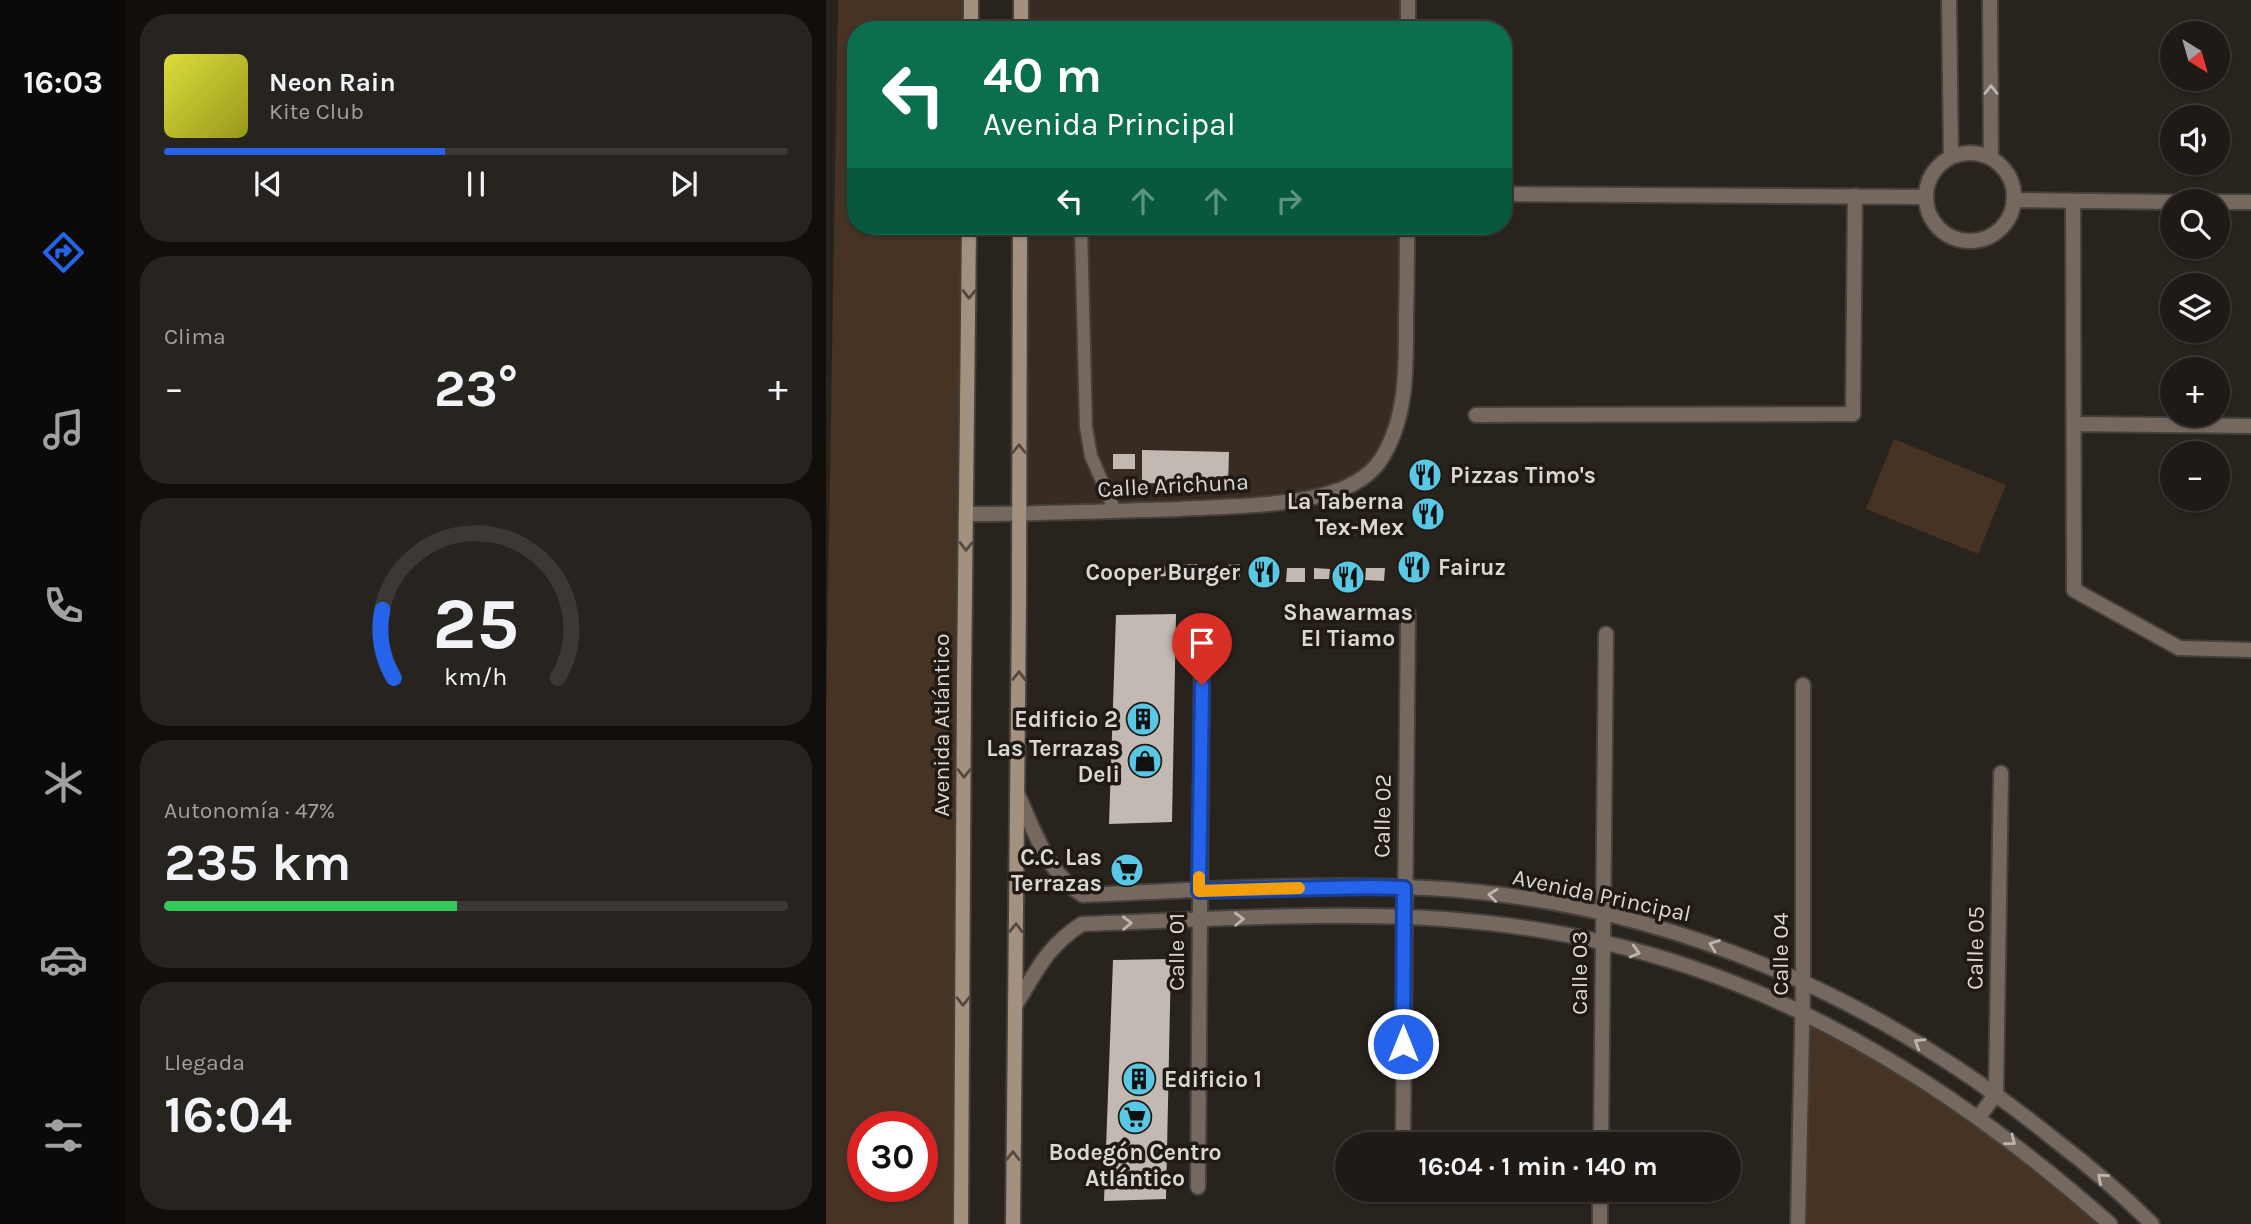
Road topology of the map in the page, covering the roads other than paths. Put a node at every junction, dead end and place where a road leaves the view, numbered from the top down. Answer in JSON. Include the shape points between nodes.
{"nodes":[{"id":1,"x":971,"y":0,"type":"edge"},
{"id":2,"x":1021,"y":0,"type":"edge"},
{"id":3,"x":1408,"y":0,"type":"edge"},
{"id":4,"x":1949,"y":0,"type":"edge"},
{"id":5,"x":1990,"y":0,"type":"edge"},
{"id":6,"x":971,"y":21,"type":"edge"},
{"id":7,"x":1021,"y":21,"type":"edge"},
{"id":8,"x":1408,"y":21,"type":"edge"},
{"id":9,"x":1951,"y":158,"type":"junction"},
{"id":10,"x":1992,"y":158,"type":"junction"},
{"id":11,"x":1512,"y":194,"type":"edge"},
{"id":12,"x":1855,"y":196,"type":"junction"},
{"id":13,"x":1925,"y":197,"type":"junction"},
{"id":14,"x":2015,"y":201,"type":"junction"},
{"id":15,"x":2073,"y":201,"type":"junction"},
{"id":16,"x":2160,"y":202,"type":"edge"},
{"id":17,"x":2230,"y":202,"type":"edge"},
{"id":18,"x":2251,"y":202,"type":"edge"},
{"id":19,"x":969,"y":235,"type":"edge"},
{"id":20,"x":1020,"y":235,"type":"edge"},
{"id":21,"x":1081,"y":235,"type":"edge"},
{"id":22,"x":1407,"y":235,"type":"edge"},
{"id":23,"x":1476,"y":415,"type":"dead end"},
{"id":24,"x":2074,"y":424,"type":"junction"},
{"id":25,"x":2251,"y":426,"type":"edge"},
{"id":26,"x":1115,"y":511,"type":"junction"},
{"id":27,"x":966,"y":514,"type":"junction"},
{"id":28,"x":1019,"y":514,"type":"junction"},
{"id":29,"x":1408,"y":614,"type":"dead end"},
{"id":30,"x":1202,"y":633,"type":"dead end"},
{"id":31,"x":1606,"y":634,"type":"dead end"},
{"id":32,"x":2251,"y":650,"type":"edge"},
{"id":33,"x":1803,"y":685,"type":"dead end"},
{"id":34,"x":2001,"y":773,"type":"dead end"},
{"id":35,"x":1017,"y":793,"type":"junction"},
{"id":36,"x":1404,"y":888,"type":"junction"},
{"id":37,"x":1199,"y":891,"type":"junction"},
{"id":38,"x":1602,"y":913,"type":"junction"},
{"id":39,"x":1404,"y":918,"type":"junction"},
{"id":40,"x":1198,"y":920,"type":"junction"},
{"id":41,"x":1602,"y":943,"type":"junction"},
{"id":42,"x":1803,"y":983,"type":"junction"},
{"id":43,"x":1015,"y":1006,"type":"junction"},
{"id":44,"x":1802,"y":1014,"type":"junction"},
{"id":45,"x":1996,"y":1094,"type":"junction"},
{"id":46,"x":1978,"y":1118,"type":"junction"},
{"id":47,"x":1403,"y":1132,"type":"edge"},
{"id":48,"x":1601,"y":1132,"type":"edge"},
{"id":49,"x":1198,"y":1187,"type":"dead end"},
{"id":50,"x":1600,"y":1202,"type":"edge"},
{"id":51,"x":961,"y":1224,"type":"edge"},
{"id":52,"x":1013,"y":1224,"type":"edge"},
{"id":53,"x":1600,"y":1224,"type":"edge"},
{"id":54,"x":1798,"y":1224,"type":"edge"},
{"id":55,"x":2110,"y":1224,"type":"edge"},
{"id":56,"x":2152,"y":1224,"type":"edge"}],
"edges":[{"from":1,"to":6,"type":"main road"},
{"from":2,"to":7,"type":"main road"},
{"from":3,"to":8,"type":"street"},
{"from":4,"to":9,"type":"street"},
{"from":10,"to":5,"type":"street","one_way":true},
{"from":9,"to":10,"type":"street","via":[[1970,152]]},
{"from":9,"to":13,"type":"street","via":[[1933,172]]},
{"from":10,"to":14,"type":"street","via":[[2008,173]]},
{"from":11,"to":12,"type":"street"},
{"from":12,"to":13,"type":"street"},
{"from":12,"to":23,"type":"street","via":[[1853,414]]},
{"from":13,"to":14,"type":"street","via":[[1936,227],[1961,241],[1990,237],[2010,216]]},
{"from":14,"to":15,"type":"street"},
{"from":15,"to":16,"type":"street"},
{"from":15,"to":24,"type":"street"},
{"from":17,"to":18,"type":"street"},
{"from":19,"to":27,"type":"main road","name":"Avenida Atlántico","one_way":true},
{"from":28,"to":20,"type":"main road","one_way":true},
{"from":21,"to":26,"type":"lane","via":[[1086,427],[1091,456]]},
{"from":22,"to":26,"type":"street","name":"Calle Arichuna","via":[[1402,404],[1392,436],[1374,468],[1342,489],[1313,497]]},
{"from":24,"to":25,"type":"street"},
{"from":24,"to":32,"type":"street","via":[[2074,590],[2179,648]]},
{"from":26,"to":28,"type":"street","name":"Calle Arichuna"},
{"from":27,"to":28,"type":"street","name":"Calle Arichuna"},
{"from":27,"to":51,"type":"main road","name":"Avenida Atlántico","one_way":true},
{"from":35,"to":28,"type":"main road","one_way":true},
{"from":29,"to":36,"type":"street","name":"Calle 02"},
{"from":30,"to":37,"type":"street","name":"Calle 01"},
{"from":31,"to":38,"type":"street","name":"Calle 03"},
{"from":33,"to":42,"type":"street","name":"Calle 04"},
{"from":34,"to":45,"type":"street","name":"Calle 05"},
{"from":35,"to":37,"type":"street","name":"Avenida Principal","via":[[1054,869],[1083,895]]},
{"from":43,"to":35,"type":"main road","one_way":true},
{"from":36,"to":37,"type":"street","name":"Avenida Principal"},
{"from":38,"to":36,"type":"street","name":"Avenida Principal","one_way":true,"via":[[1510,897]]},
{"from":36,"to":39,"type":"street","name":"Calle 02"},
{"from":37,"to":40,"type":"street","name":"Calle 01"},
{"from":38,"to":41,"type":"street","name":"Calle 03"},
{"from":42,"to":38,"type":"street","name":"Avenida Principal","one_way":true,"via":[[1702,940]]},
{"from":40,"to":39,"type":"street","name":"Avenida Principal","one_way":true},
{"from":39,"to":41,"type":"street","name":"Avenida Principal","via":[[1535,929]]},
{"from":39,"to":47,"type":"street","name":"Calle 02"},
{"from":43,"to":40,"type":"street","name":"Avenida Principal","one_way":true,"via":[[1049,950],[1082,924]]},
{"from":40,"to":49,"type":"street","name":"Calle 01"},
{"from":41,"to":44,"type":"street","name":"Avenida Principal","one_way":true,"via":[[1709,973]]},
{"from":41,"to":48,"type":"street","name":"Calle 03"},
{"from":42,"to":44,"type":"street","name":"Calle 04"},
{"from":45,"to":42,"type":"street","name":"Avenida Principal","one_way":true,"via":[[1888,1025]]},
{"from":52,"to":43,"type":"main road","one_way":true},
{"from":44,"to":46,"type":"street","name":"Avenida Principal","via":[[1845,1035]]},
{"from":44,"to":54,"type":"street","name":"Calle 04"},
{"from":45,"to":46,"type":"street"},
{"from":56,"to":45,"type":"street","name":"Avenida Principal","one_way":true},
{"from":46,"to":55,"type":"street","name":"Avenida Principal","one_way":true},
{"from":50,"to":53,"type":"street"}]}
